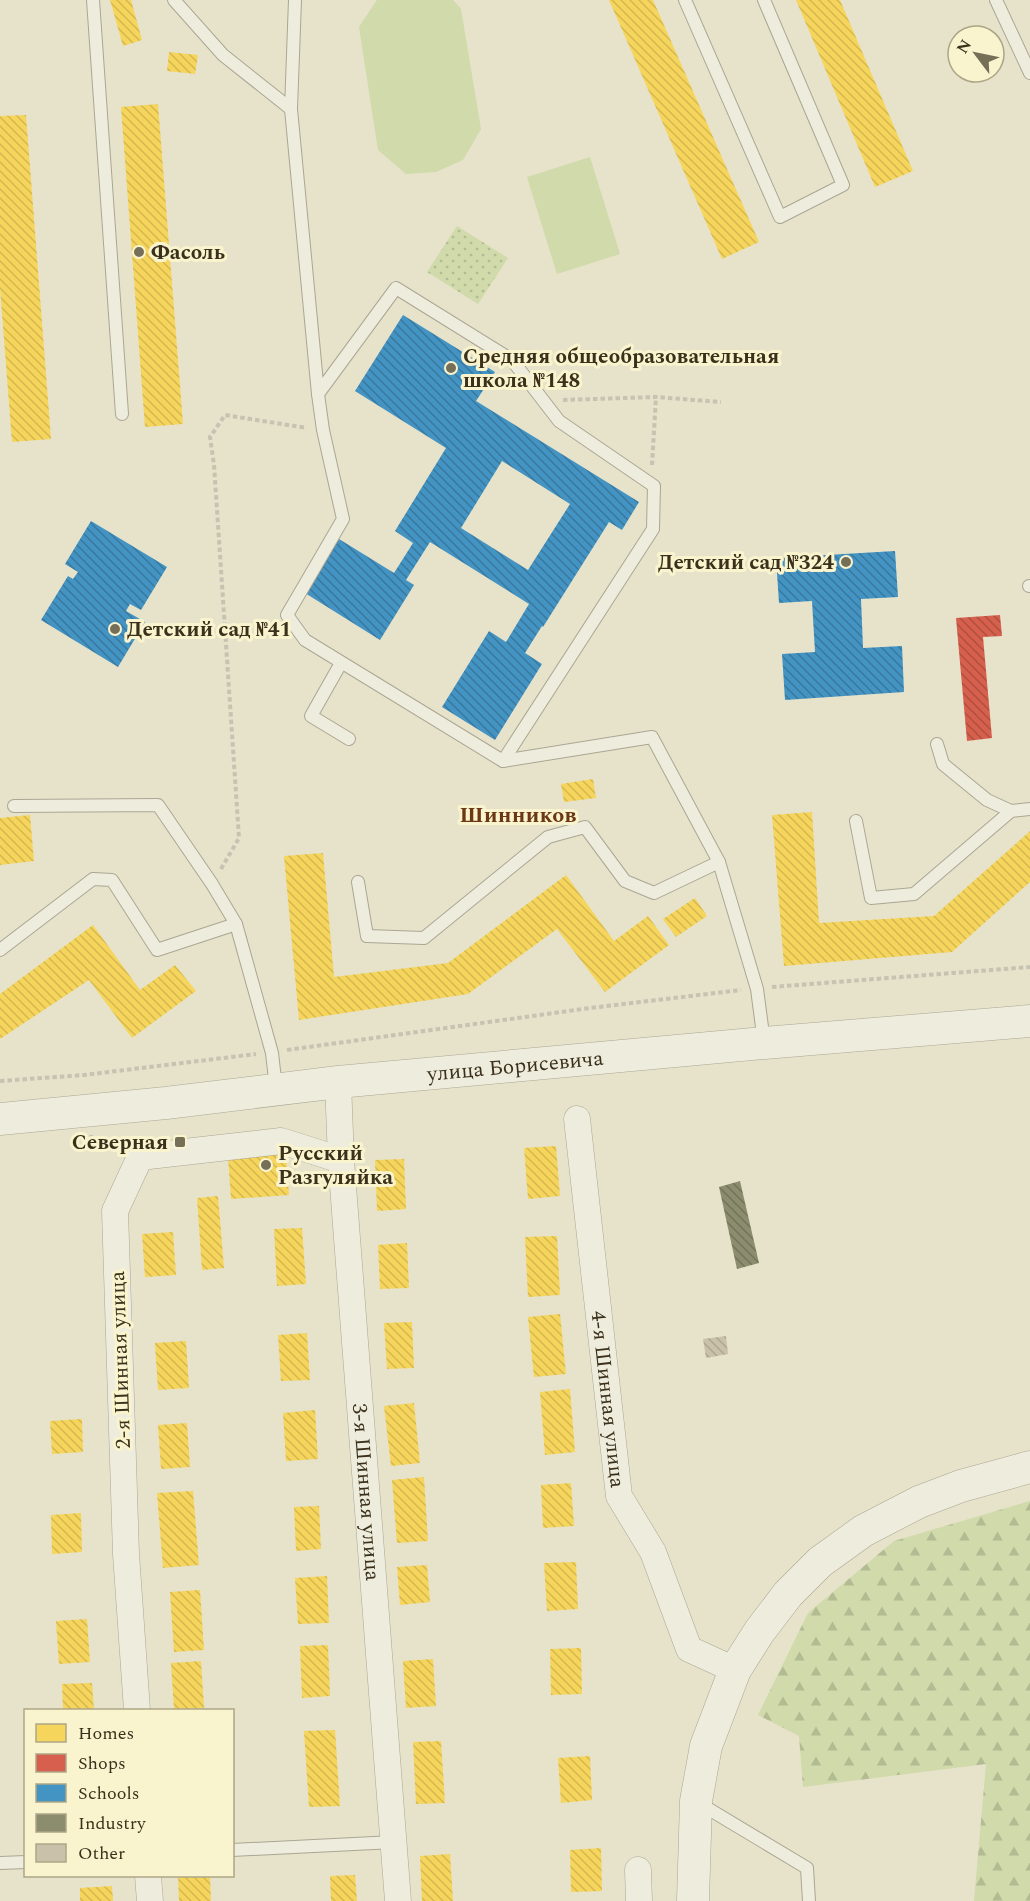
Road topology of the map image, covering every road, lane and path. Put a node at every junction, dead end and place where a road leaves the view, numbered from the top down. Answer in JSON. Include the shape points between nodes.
{"nodes":[{"id":1,"x":93,"y":0,"type":"edge"},
{"id":2,"x":174,"y":0,"type":"edge"},
{"id":3,"x":295,"y":0,"type":"edge"},
{"id":4,"x":686,"y":0,"type":"edge"},
{"id":5,"x":764,"y":0,"type":"edge"},
{"id":6,"x":996,"y":0,"type":"edge"},
{"id":7,"x":1030,"y":72,"type":"edge"},
{"id":8,"x":291,"y":109,"type":"junction"},
{"id":9,"x":318,"y":393,"type":"junction"},
{"id":10,"x":656,"y":397,"type":"junction"},
{"id":11,"x":563,"y":400,"type":"dead end"},
{"id":12,"x":721,"y":402,"type":"dead end"},
{"id":13,"x":122,"y":414,"type":"dead end"},
{"id":14,"x":323,"y":430,"type":"junction"},
{"id":15,"x":651,"y":484,"type":"junction"},
{"id":16,"x":341,"y":663,"type":"junction"},
{"id":17,"x":349,"y":739,"type":"dead end"},
{"id":18,"x":937,"y":744,"type":"dead end"},
{"id":19,"x":503,"y":761,"type":"junction"},
{"id":20,"x":14,"y":806,"type":"dead end"},
{"id":21,"x":1030,"y":809,"type":"edge"},
{"id":22,"x":1011,"y":811,"type":"junction"},
{"id":23,"x":856,"y":821,"type":"dead end"},
{"id":24,"x":719,"y":862,"type":"junction"},
{"id":25,"x":358,"y":882,"type":"dead end"},
{"id":26,"x":212,"y":884,"type":"junction"},
{"id":27,"x":236,"y":924,"type":"junction"},
{"id":28,"x":0,"y":950,"type":"edge"},
{"id":29,"x":1030,"y":967,"type":"edge"},
{"id":30,"x":757,"y":988,"type":"junction"},
{"id":31,"x":1030,"y":1021,"type":"edge"},
{"id":32,"x":764,"y":1043,"type":"junction"},
{"id":33,"x":272,"y":1053,"type":"junction"},
{"id":34,"x":0,"y":1081,"type":"edge"},
{"id":35,"x":338,"y":1082,"type":"junction"},
{"id":36,"x":276,"y":1089,"type":"junction"},
{"id":37,"x":0,"y":1119,"type":"edge"},
{"id":38,"x":578,"y":1119,"type":"dead end"},
{"id":39,"x":341,"y":1160,"type":"junction"},
{"id":40,"x":1030,"y":1467,"type":"edge"},
{"id":41,"x":735,"y":1670,"type":"junction"},
{"id":42,"x":137,"y":1709,"type":"edge"},
{"id":43,"x":696,"y":1801,"type":"junction"},
{"id":44,"x":394,"y":1842,"type":"junction"},
{"id":45,"x":234,"y":1850,"type":"edge"},
{"id":46,"x":24,"y":1862,"type":"edge"},
{"id":47,"x":0,"y":1863,"type":"edge"},
{"id":48,"x":638,"y":1870,"type":"dead end"},
{"id":49,"x":148,"y":1877,"type":"edge"},
{"id":50,"x":150,"y":1901,"type":"edge"},
{"id":51,"x":398,"y":1901,"type":"edge"},
{"id":52,"x":639,"y":1901,"type":"edge"},
{"id":53,"x":693,"y":1901,"type":"edge"},
{"id":54,"x":809,"y":1901,"type":"edge"}],
"edges":[{"from":1,"to":13,"type":"lane"},
{"from":2,"to":8,"type":"lane","via":[[223,55]]},
{"from":3,"to":8,"type":"lane"},
{"from":4,"to":5,"type":"lane","via":[[780,217],[843,185]]},
{"from":6,"to":7,"type":"lane"},
{"from":8,"to":9,"type":"lane"},
{"from":9,"to":14,"type":"lane"},
{"from":9,"to":15,"type":"lane","via":[[396,288],[512,360],[559,422]]},
{"from":10,"to":11,"type":"path"},
{"from":10,"to":12,"type":"path"},
{"from":10,"to":15,"type":"path"},
{"from":14,"to":16,"type":"lane","via":[[343,519],[287,615],[305,639]]},
{"from":14,"to":26,"type":"path","via":[[225,415],[210,437],[239,838]]},
{"from":15,"to":19,"type":"lane","via":[[653,529]]},
{"from":16,"to":17,"type":"lane","via":[[311,716]]},
{"from":16,"to":19,"type":"lane"},
{"from":18,"to":22,"type":"lane","via":[[944,764],[987,800]]},
{"from":19,"to":24,"type":"lane","via":[[652,737]]},
{"from":20,"to":26,"type":"lane","via":[[158,805]]},
{"from":21,"to":22,"type":"lane"},
{"from":22,"to":23,"type":"lane","via":[[914,894],[871,898]]},
{"from":24,"to":25,"type":"lane","via":[[654,893],[625,881],[585,827],[548,837],[424,938],[367,936]]},
{"from":24,"to":30,"type":"lane"},
{"from":26,"to":27,"type":"lane"},
{"from":27,"to":28,"type":"lane","via":[[157,950],[112,880],[93,879]]},
{"from":27,"to":33,"type":"lane"},
{"from":29,"to":30,"type":"path"},
{"from":30,"to":32,"type":"lane"},
{"from":30,"to":33,"type":"path"},
{"from":31,"to":32,"type":"street","name":"улица Борисевича"},
{"from":32,"to":35,"type":"street","name":"улица Борисевича"},
{"from":33,"to":34,"type":"path"},
{"from":33,"to":36,"type":"lane"},
{"from":35,"to":36,"type":"street","name":"улица Борисевича"},
{"from":35,"to":39,"type":"street","name":"3-я Шинная улица"},
{"from":36,"to":37,"type":"street","name":"улица Борисевича"},
{"from":38,"to":41,"type":"street","name":"4-я Шинная улица","via":[[619,1496],[652,1552],[689,1649]]},
{"from":39,"to":42,"type":"street","name":"2-я Шинная улица","via":[[281,1141],[140,1157],[115,1212],[126,1554]]},
{"from":39,"to":44,"type":"street","name":"3-я Шинная улица"},
{"from":40,"to":41,"type":"street","via":[[919,1502],[863,1531],[820,1562],[788,1594]]},
{"from":41,"to":43,"type":"street","via":[[706,1746]]},
{"from":43,"to":53,"type":"street"},
{"from":43,"to":54,"type":"lane","via":[[807,1868]]},
{"from":44,"to":45,"type":"lane"},
{"from":44,"to":51,"type":"street","name":"3-я Шинная улица"},
{"from":46,"to":47,"type":"lane"},
{"from":48,"to":52,"type":"street"},
{"from":49,"to":50,"type":"street"}]}
